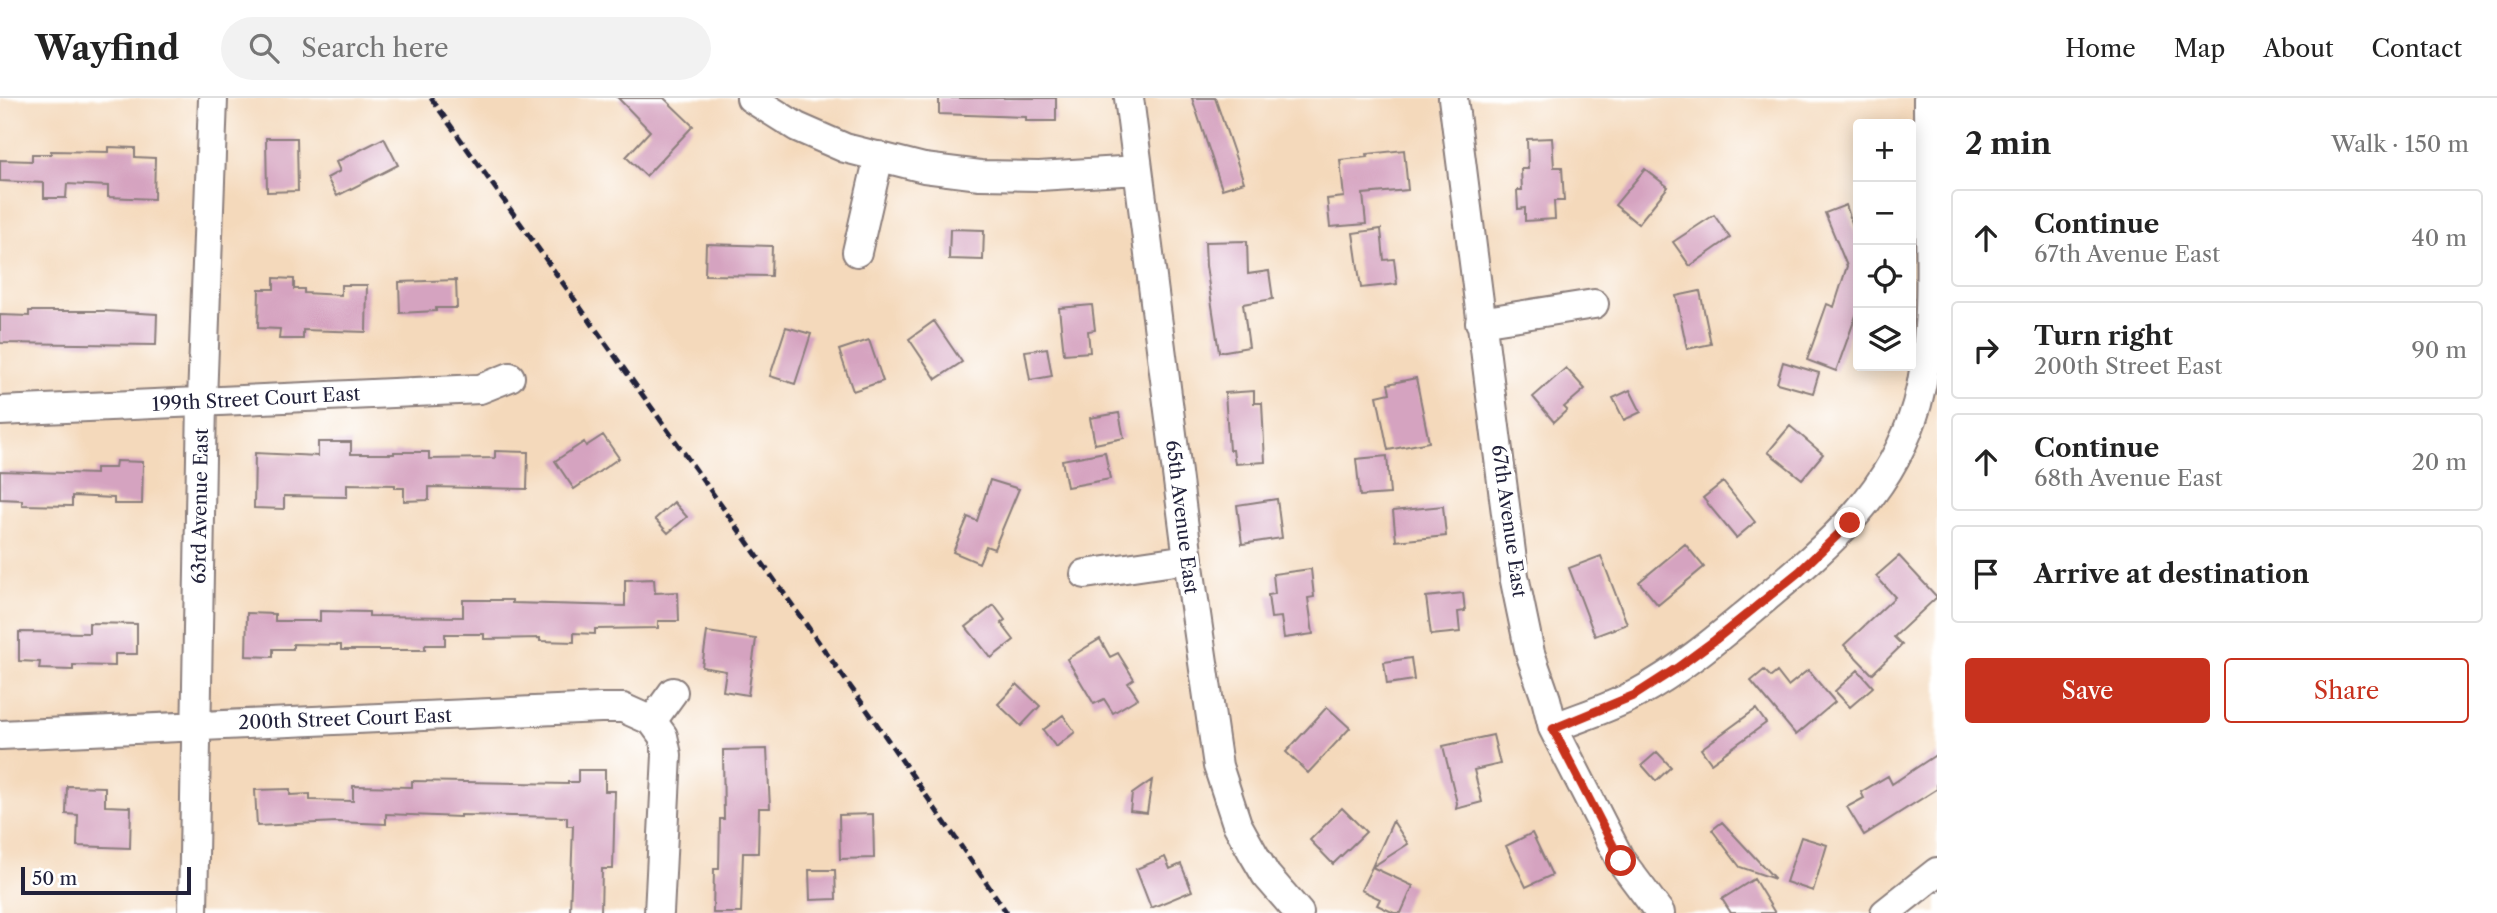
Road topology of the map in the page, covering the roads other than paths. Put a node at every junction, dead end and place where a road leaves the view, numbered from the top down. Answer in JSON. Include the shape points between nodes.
{"nodes":[{"id":1,"x":215,"y":98,"type":"edge"},
{"id":2,"x":751,"y":98,"type":"edge"},
{"id":3,"x":1129,"y":98,"type":"edge"},
{"id":4,"x":1453,"y":98,"type":"edge"},
{"id":5,"x":1928,"y":98,"type":"edge"},
{"id":6,"x":879,"y":156,"type":"junction"},
{"id":7,"x":1138,"y":170,"type":"junction"},
{"id":8,"x":857,"y":252,"type":"dead end"},
{"id":9,"x":1594,"y":304,"type":"dead end"},
{"id":10,"x":1480,"y":322,"type":"junction"},
{"id":11,"x":1932,"y":339,"type":"edge"},
{"id":12,"x":510,"y":377,"type":"dead end"},
{"id":13,"x":202,"y":401,"type":"junction"},
{"id":14,"x":0,"y":411,"type":"edge"},
{"id":15,"x":1188,"y":559,"type":"junction"},
{"id":16,"x":1086,"y":574,"type":"dead end"},
{"id":17,"x":673,"y":692,"type":"dead end"},
{"id":18,"x":652,"y":721,"type":"junction"},
{"id":19,"x":195,"y":726,"type":"junction"},
{"id":20,"x":1553,"y":729,"type":"junction"},
{"id":21,"x":0,"y":735,"type":"edge"},
{"id":22,"x":1937,"y":872,"type":"edge"},
{"id":23,"x":1653,"y":911,"type":"edge"},
{"id":24,"x":193,"y":913,"type":"edge"},
{"id":25,"x":659,"y":913,"type":"edge"},
{"id":26,"x":1299,"y":913,"type":"edge"},
{"id":27,"x":1885,"y":913,"type":"edge"}],
"edges":[{"from":1,"to":13,"type":"street","name":"63rd Avenue East"},
{"from":2,"to":6,"type":"street","via":[[797,127],[845,148]]},
{"from":3,"to":7,"type":"street","name":"65th Avenue East"},
{"from":4,"to":10,"type":"street","name":"67th Avenue East"},
{"from":5,"to":11,"type":"street"},
{"from":6,"to":7,"type":"street","via":[[980,175]]},
{"from":6,"to":8,"type":"street"},
{"from":7,"to":15,"type":"street","name":"65th Avenue East"},
{"from":9,"to":10,"type":"street"},
{"from":10,"to":20,"type":"street","name":"67th Avenue East","via":[[1514,576],[1530,653]]},
{"from":11,"to":20,"type":"street","via":[[1917,404],[1890,470],[1850,523],[1800,571],[1677,668],[1635,695]]},
{"from":12,"to":13,"type":"street","name":"199th Street Court East","via":[[480,389]]},
{"from":13,"to":14,"type":"street","name":"199th Street Court East"},
{"from":13,"to":19,"type":"street","name":"63rd Avenue East"},
{"from":15,"to":16,"type":"street"},
{"from":15,"to":26,"type":"street","name":"65th Avenue East","via":[[1225,793],[1252,853]]},
{"from":17,"to":18,"type":"street"},
{"from":18,"to":19,"type":"street","name":"200th Street Court East","via":[[623,708],[601,708]]},
{"from":18,"to":25,"type":"street","via":[[663,736],[667,755]]},
{"from":19,"to":21,"type":"street","name":"200th Street Court East"},
{"from":19,"to":24,"type":"street","name":"63rd Avenue East"},
{"from":20,"to":23,"type":"street","name":"67th Avenue East","via":[[1621,861]]},
{"from":22,"to":27,"type":"street"}]}
